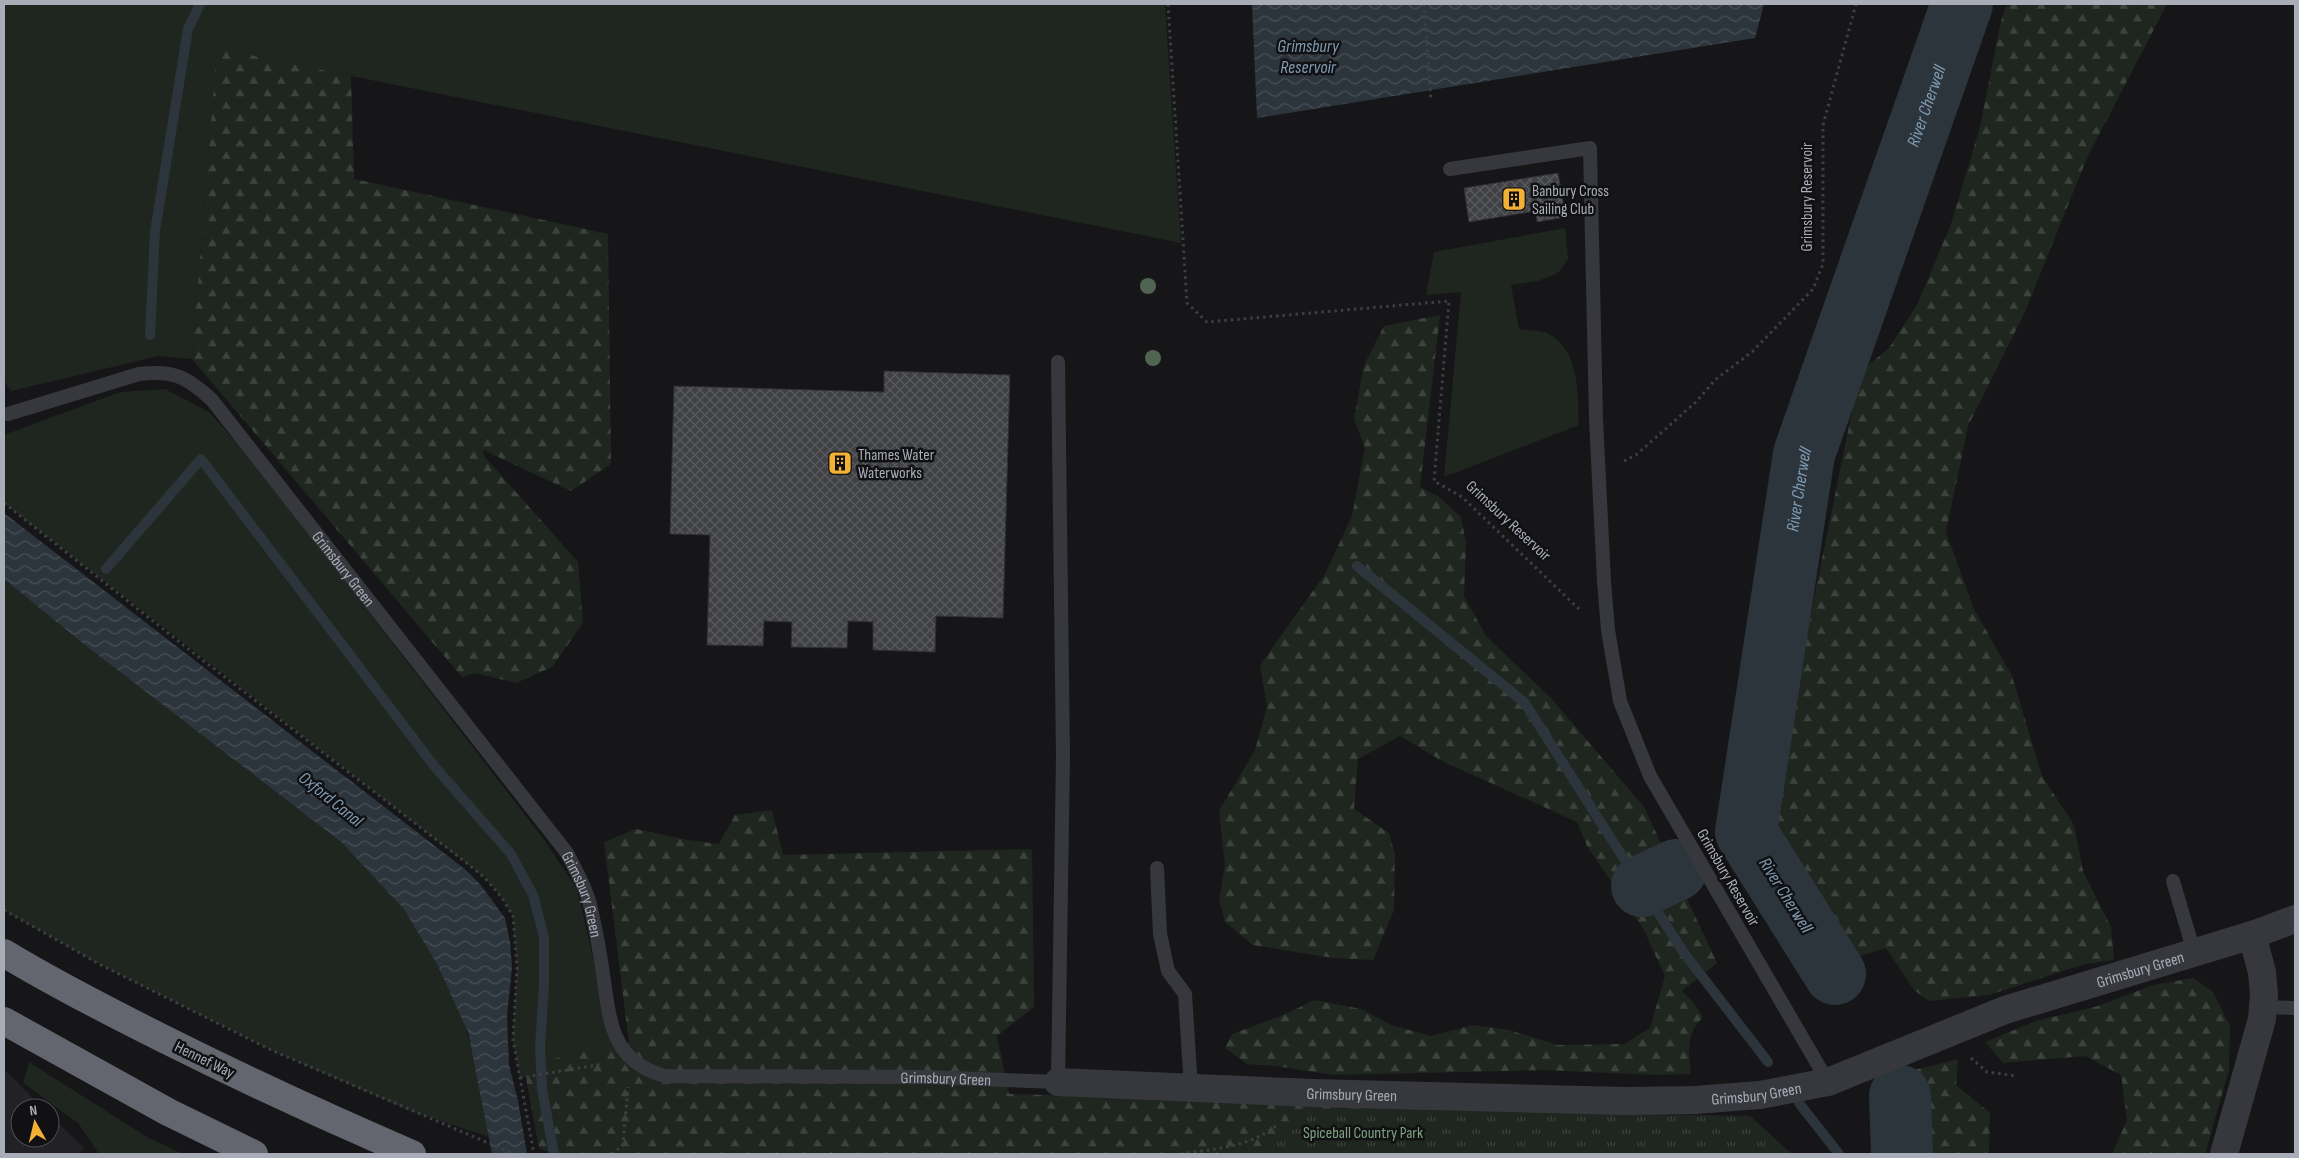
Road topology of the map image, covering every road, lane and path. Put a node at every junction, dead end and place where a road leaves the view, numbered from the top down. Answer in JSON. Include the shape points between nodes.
{"nodes":[{"id":1,"x":1168,"y":4,"type":"edge"},
{"id":2,"x":1424,"y":4,"type":"edge"},
{"id":3,"x":1856,"y":4,"type":"edge"},
{"id":4,"x":1430,"y":101,"type":"dead end"},
{"id":5,"x":1450,"y":169,"type":"dead end"},
{"id":6,"x":1058,"y":362,"type":"dead end"},
{"id":7,"x":8,"y":414,"type":"dead end"},
{"id":8,"x":1599,"y":472,"type":"junction"},
{"id":9,"x":4,"y":503,"type":"edge"},
{"id":10,"x":1587,"y":617,"type":"dead end"},
{"id":11,"x":1158,"y":868,"type":"dead end"},
{"id":12,"x":2173,"y":881,"type":"dead end"},
{"id":13,"x":4,"y":910,"type":"edge"},
{"id":14,"x":2295,"y":919,"type":"edge"},
{"id":15,"x":2252,"y":935,"type":"junction"},
{"id":16,"x":2194,"y":952,"type":"junction"},
{"id":17,"x":4,"y":953,"type":"edge"},
{"id":18,"x":2263,"y":1007,"type":"junction"},
{"id":19,"x":2295,"y":1008,"type":"edge"},
{"id":20,"x":4,"y":1022,"type":"edge"},
{"id":21,"x":1949,"y":1033,"type":"junction"},
{"id":22,"x":630,"y":1059,"type":"junction"},
{"id":23,"x":2017,"y":1076,"type":"dead end"},
{"id":24,"x":520,"y":1078,"type":"junction"},
{"id":25,"x":1835,"y":1079,"type":"junction"},
{"id":26,"x":1058,"y":1082,"type":"junction"},
{"id":27,"x":1191,"y":1088,"type":"junction"},
{"id":28,"x":1313,"y":1093,"type":"junction"},
{"id":29,"x":2231,"y":1147,"type":"edge"},
{"id":30,"x":254,"y":1154,"type":"edge"},
{"id":31,"x":412,"y":1154,"type":"edge"},
{"id":32,"x":514,"y":1154,"type":"edge"},
{"id":33,"x":534,"y":1154,"type":"edge"},
{"id":34,"x":612,"y":1154,"type":"edge"},
{"id":35,"x":1181,"y":1154,"type":"edge"}],
"edges":[{"from":1,"to":10,"type":"path","name":"Grimsbury Reservoir","via":[[1187,303],[1207,322],[1449,301],[1434,481],[1462,497]]},
{"from":2,"to":4,"type":"path"},
{"from":3,"to":8,"type":"path","name":"Grimsbury Reservoir","via":[[1823,126],[1823,264],[1813,289],[1754,351],[1715,380],[1696,402],[1636,455]]},
{"from":5,"to":8,"type":"lane","name":"Grimsbury Reservoir","via":[[1590,148]]},
{"from":6,"to":26,"type":"lane","via":[[1063,756]]},
{"from":7,"to":22,"type":"lane","name":"Grimsbury Green","via":[[154,372],[182,377],[212,400],[566,853],[582,881],[591,907],[609,1017],[618,1041]]},
{"from":8,"to":25,"type":"lane","name":"Grimsbury Reservoir","via":[[1608,630],[1620,701],[1650,776]]},
{"from":9,"to":24,"type":"path","via":[[485,878],[513,916],[517,966],[513,1040]]},
{"from":11,"to":27,"type":"lane","via":[[1160,934],[1168,971],[1185,994]]},
{"from":12,"to":16,"type":"lane"},
{"from":13,"to":32,"type":"path","via":[[101,966],[191,1012],[271,1050]]},
{"from":14,"to":15,"type":"street","name":"Grimsbury Green"},
{"from":15,"to":16,"type":"street","name":"Grimsbury Green"},
{"from":15,"to":18,"type":"street","via":[[2262,972]]},
{"from":16,"to":21,"type":"street","name":"Grimsbury Green","via":[[2005,1010]]},
{"from":17,"to":31,"type":"highway","name":"Hennef Way","via":[[95,1004],[210,1062]]},
{"from":18,"to":19,"type":"lane"},
{"from":18,"to":29,"type":"street"},
{"from":20,"to":30,"type":"highway","via":[[168,1112]]},
{"from":21,"to":23,"type":"path","via":[[1966,1054],[1988,1072]]},
{"from":21,"to":25,"type":"street","name":"Grimsbury Green"},
{"from":22,"to":24,"type":"path"},
{"from":22,"to":26,"type":"lane","name":"Grimsbury Green","via":[[646,1071],[666,1076],[926,1077]]},
{"from":22,"to":34,"type":"path","via":[[623,1145]]},
{"from":24,"to":33,"type":"path"},
{"from":25,"to":28,"type":"street","name":"Grimsbury Green","via":[[1760,1095],[1695,1100]]},
{"from":26,"to":27,"type":"street","name":"Grimsbury Green"},
{"from":27,"to":28,"type":"street","name":"Grimsbury Green"},
{"from":28,"to":35,"type":"path","via":[[1260,1137]]}]}
